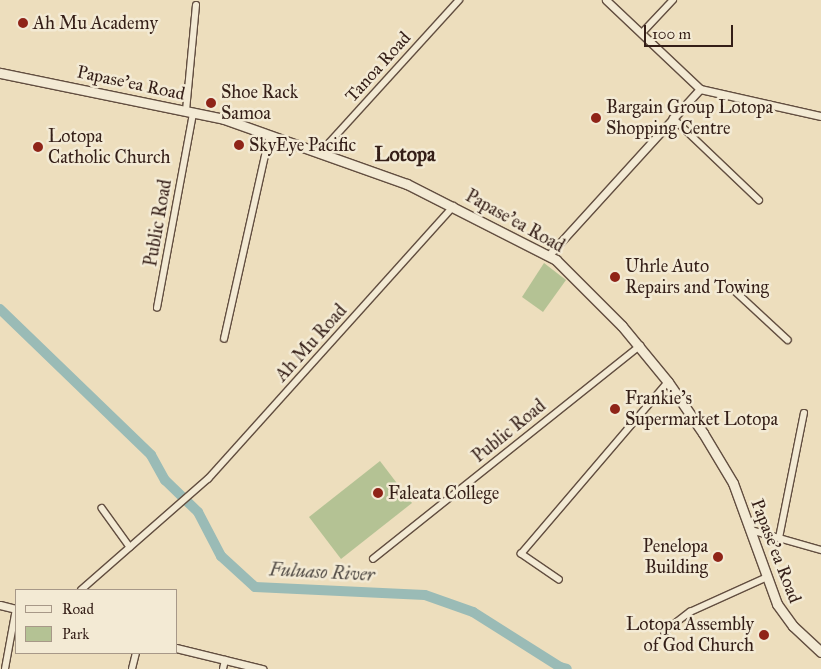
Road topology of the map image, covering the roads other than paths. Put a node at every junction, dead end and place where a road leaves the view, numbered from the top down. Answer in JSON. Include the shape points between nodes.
{"nodes":[{"id":1,"x":459,"y":0,"type":"edge"},
{"id":2,"x":606,"y":0,"type":"edge"},
{"id":3,"x":673,"y":0,"type":"edge"},
{"id":4,"x":196,"y":5,"type":"dead end"},
{"id":5,"x":642,"y":33,"type":"junction"},
{"id":6,"x":0,"y":73,"type":"edge"},
{"id":7,"x":700,"y":89,"type":"junction"},
{"id":8,"x":189,"y":112,"type":"junction"},
{"id":9,"x":821,"y":116,"type":"edge"},
{"id":10,"x":674,"y":118,"type":"junction"},
{"id":11,"x":269,"y":137,"type":"junction"},
{"id":12,"x":319,"y":154,"type":"junction"},
{"id":13,"x":759,"y":200,"type":"dead end"},
{"id":14,"x":454,"y":206,"type":"junction"},
{"id":15,"x":548,"y":256,"type":"junction"},
{"id":16,"x":735,"y":291,"type":"dead end"},
{"id":17,"x":157,"y":308,"type":"dead end"},
{"id":18,"x":224,"y":339,"type":"dead end"},
{"id":19,"x":788,"y":340,"type":"dead end"},
{"id":20,"x":640,"y":346,"type":"junction"},
{"id":21,"x":668,"y":382,"type":"junction"},
{"id":22,"x":804,"y":413,"type":"dead end"},
{"id":23,"x":102,"y":508,"type":"dead end"},
{"id":24,"x":751,"y":530,"type":"junction"},
{"id":25,"x":780,"y":538,"type":"junction"},
{"id":26,"x":130,"y":547,"type":"junction"},
{"id":27,"x":821,"y":550,"type":"edge"},
{"id":28,"x":373,"y":559,"type":"dead end"},
{"id":29,"x":767,"y":577,"type":"junction"},
{"id":30,"x":559,"y":580,"type":"dead end"},
{"id":31,"x":82,"y":589,"type":"edge"},
{"id":32,"x":0,"y":605,"type":"edge"},
{"id":33,"x":15,"y":609,"type":"edge"},
{"id":34,"x":15,"y":614,"type":"edge"},
{"id":35,"x":664,"y":632,"type":"dead end"},
{"id":36,"x":178,"y":648,"type":"edge"},
{"id":37,"x":821,"y":652,"type":"edge"},
{"id":38,"x":136,"y":654,"type":"edge"},
{"id":39,"x":225,"y":660,"type":"junction"},
{"id":40,"x":5,"y":669,"type":"edge"},
{"id":41,"x":132,"y":669,"type":"edge"},
{"id":42,"x":223,"y":669,"type":"edge"},
{"id":43,"x":262,"y":669,"type":"edge"}],
"edges":[{"from":1,"to":12,"type":"street","name":"Tanoa Road"},
{"from":2,"to":5,"type":"street"},
{"from":3,"to":5,"type":"street"},
{"from":4,"to":8,"type":"street","name":"Public Road"},
{"from":5,"to":7,"type":"street"},
{"from":6,"to":8,"type":"main road","name":"Papase'ea Road","via":[[99,90]]},
{"from":7,"to":9,"type":"street"},
{"from":7,"to":10,"type":"street"},
{"from":8,"to":11,"type":"main road","name":"Papase'ea Road","via":[[224,119]]},
{"from":8,"to":17,"type":"street","name":"Public Road"},
{"from":10,"to":13,"type":"street"},
{"from":10,"to":15,"type":"street"},
{"from":11,"to":12,"type":"main road","name":"Papase'ea Road"},
{"from":11,"to":18,"type":"street"},
{"from":12,"to":14,"type":"main road","name":"Papase'ea Road","via":[[407,184]]},
{"from":14,"to":15,"type":"main road","name":"Papase'ea Road"},
{"from":14,"to":26,"type":"street","name":"Ah Mu Road","via":[[188,498]]},
{"from":15,"to":20,"type":"main road","name":"Papase'ea Road","via":[[581,282]]},
{"from":16,"to":19,"type":"street"},
{"from":20,"to":21,"type":"main road","name":"Papase'ea Road"},
{"from":20,"to":28,"type":"street","name":"Public Road"},
{"from":21,"to":24,"type":"main road","name":"Papase'ea Road","via":[[733,482]]},
{"from":21,"to":30,"type":"street","via":[[521,554]]},
{"from":22,"to":25,"type":"street"},
{"from":23,"to":26,"type":"street"},
{"from":24,"to":25,"type":"street"},
{"from":24,"to":29,"type":"main road","name":"Papase'ea Road"},
{"from":25,"to":27,"type":"street"},
{"from":26,"to":31,"type":"street"},
{"from":29,"to":35,"type":"street","via":[[690,612]]},
{"from":29,"to":37,"type":"main road","name":"Papase'ea Road","via":[[783,614]]},
{"from":32,"to":33,"type":"street"},
{"from":34,"to":40,"type":"street"},
{"from":36,"to":39,"type":"street"},
{"from":38,"to":41,"type":"street"},
{"from":39,"to":42,"type":"street"},
{"from":39,"to":43,"type":"street"}]}
